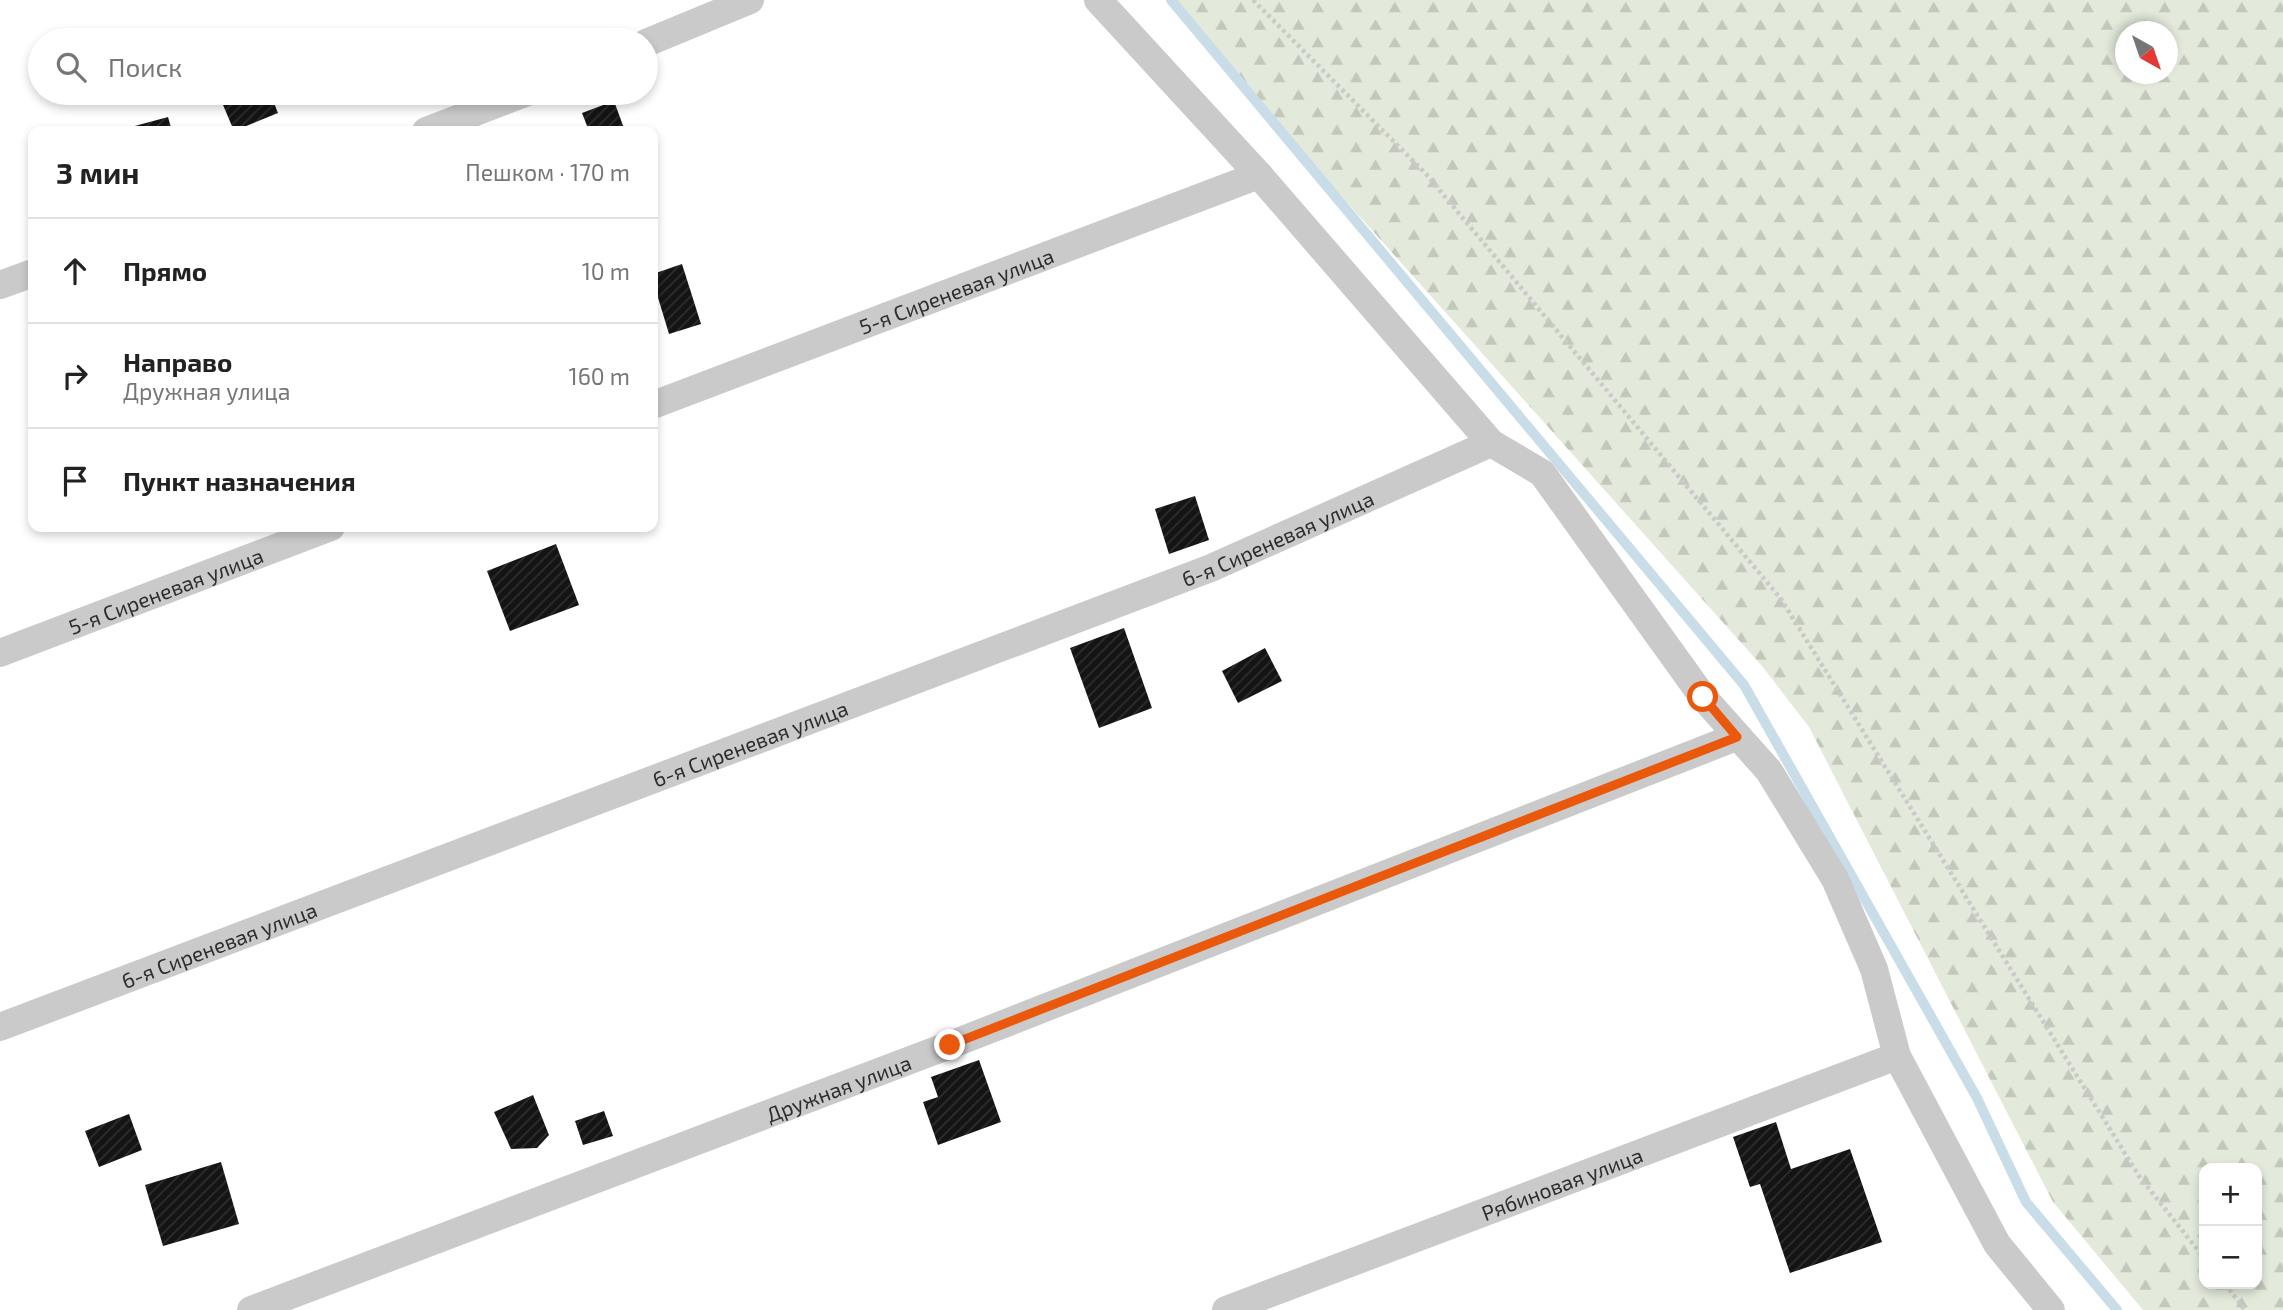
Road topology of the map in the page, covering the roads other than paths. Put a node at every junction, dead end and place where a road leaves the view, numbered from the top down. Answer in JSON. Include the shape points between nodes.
{"nodes":[{"id":1,"x":750,"y":0,"type":"edge"},
{"id":2,"x":1098,"y":0,"type":"edge"},
{"id":3,"x":658,"y":38,"type":"edge"},
{"id":4,"x":494,"y":105,"type":"edge"},
{"id":5,"x":439,"y":126,"type":"edge"},
{"id":6,"x":1259,"y":175,"type":"junction"},
{"id":7,"x":28,"y":275,"type":"edge"},
{"id":8,"x":0,"y":285,"type":"edge"},
{"id":9,"x":658,"y":403,"type":"edge"},
{"id":10,"x":1491,"y":443,"type":"junction"},
{"id":11,"x":318,"y":532,"type":"edge"},
{"id":12,"x":0,"y":653,"type":"edge"},
{"id":13,"x":1737,"y":737,"type":"junction"},
{"id":14,"x":0,"y":1027,"type":"edge"},
{"id":15,"x":1897,"y":1056,"type":"junction"},
{"id":16,"x":251,"y":1310,"type":"edge"},
{"id":17,"x":1226,"y":1310,"type":"edge"},
{"id":18,"x":2051,"y":1310,"type":"edge"}],
"edges":[{"from":1,"to":3,"type":"street"},
{"from":2,"to":6,"type":"street"},
{"from":4,"to":5,"type":"street"},
{"from":6,"to":9,"type":"street","name":"5-я Сиреневая улица"},
{"from":6,"to":10,"type":"street"},
{"from":7,"to":8,"type":"street"},
{"from":10,"to":13,"type":"street","via":[[1542,473],[1703,697]]},
{"from":10,"to":14,"type":"street","name":"6-я Сиреневая улица","via":[[1211,568]]},
{"from":11,"to":12,"type":"street","name":"5-я Сиреневая улица"},
{"from":13,"to":15,"type":"street","via":[[1769,771],[1835,879],[1874,970]]},
{"from":13,"to":16,"type":"street","name":"Дружная улица","via":[[950,1045]]},
{"from":15,"to":17,"type":"street","name":"Рябиновая улица"},
{"from":15,"to":18,"type":"street","via":[[1997,1244]]}]}
